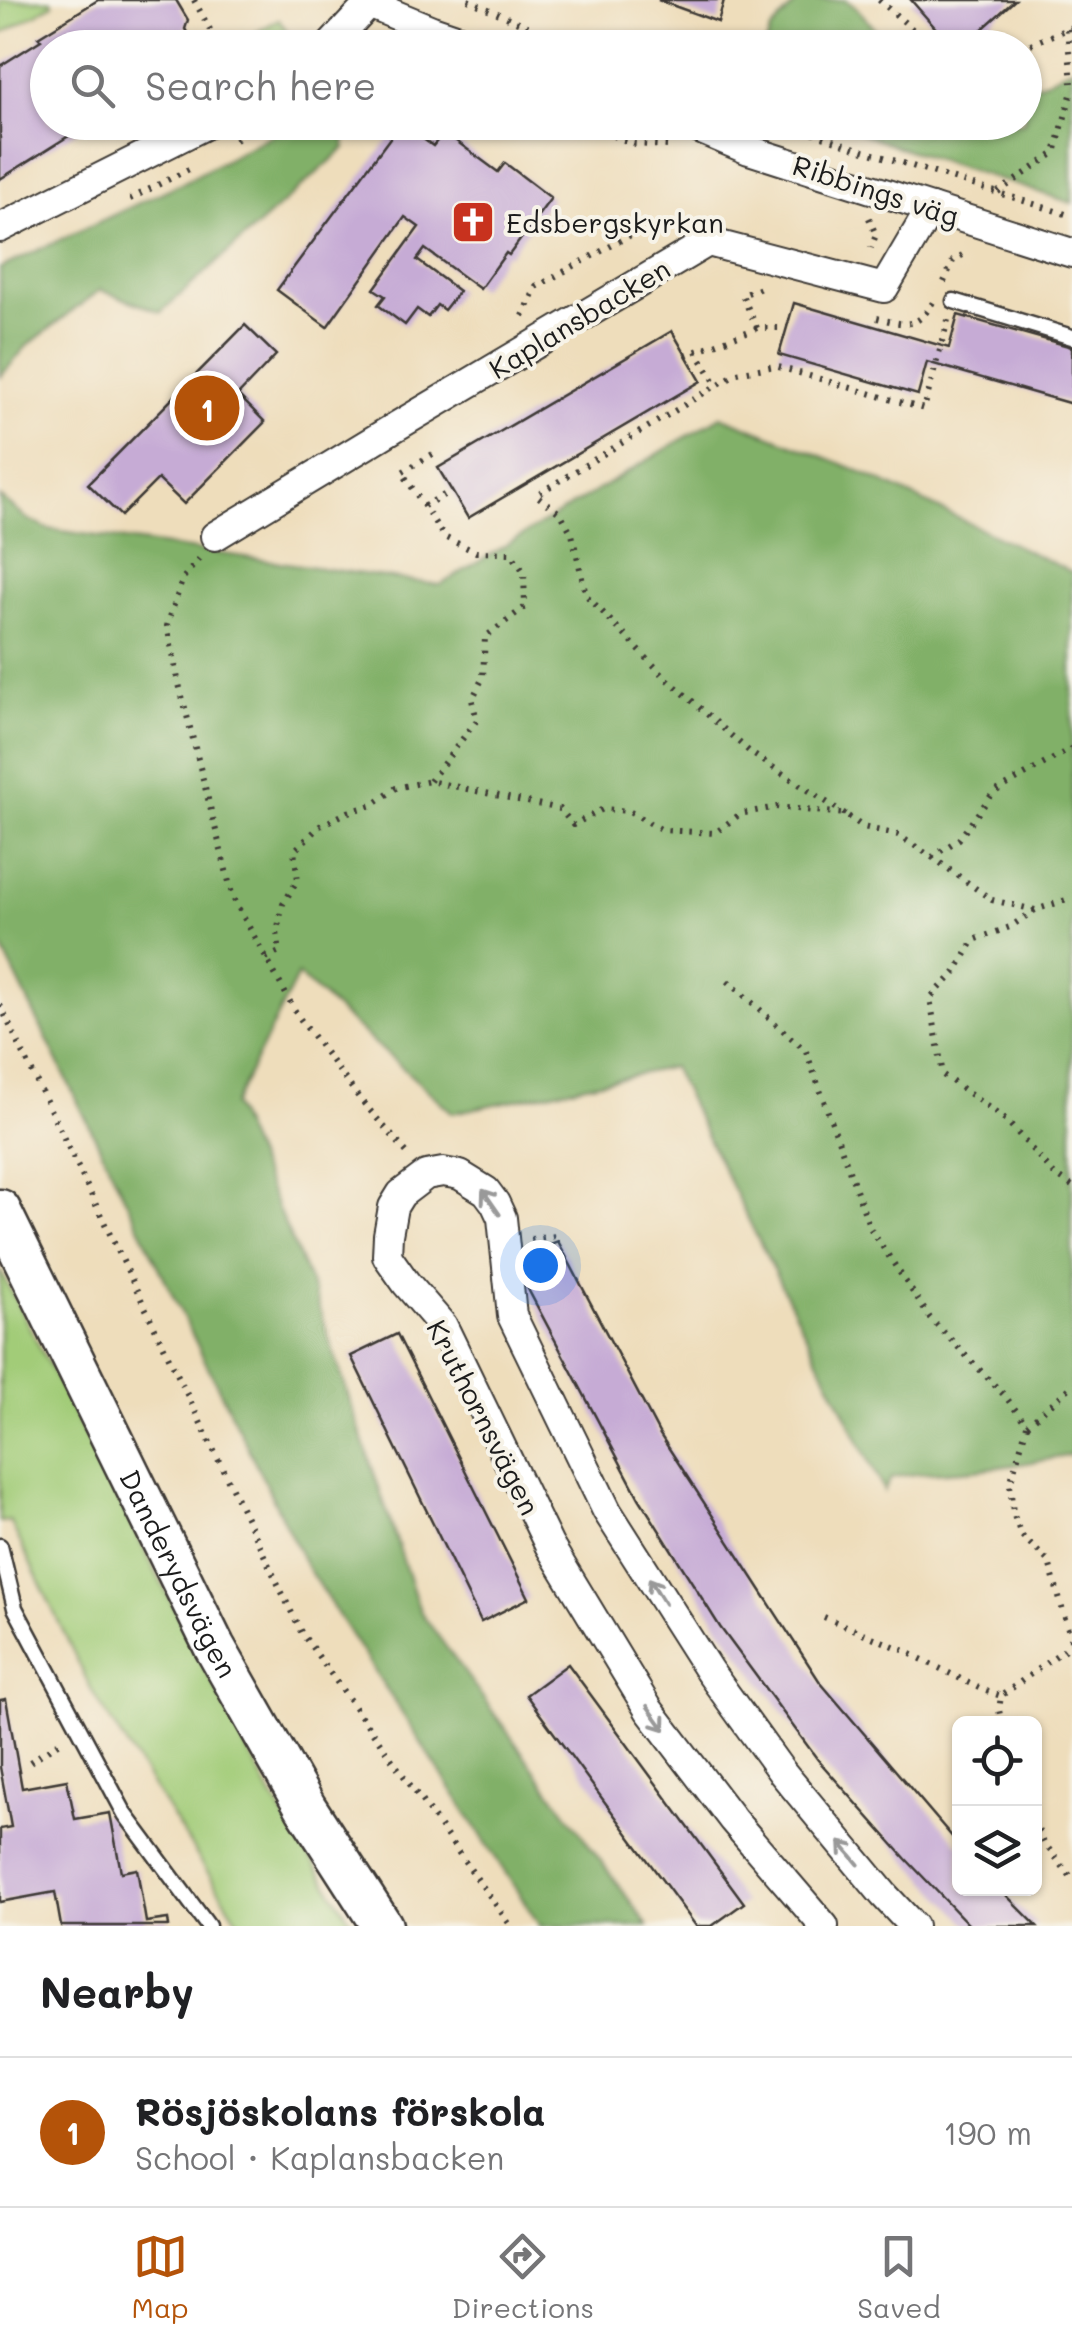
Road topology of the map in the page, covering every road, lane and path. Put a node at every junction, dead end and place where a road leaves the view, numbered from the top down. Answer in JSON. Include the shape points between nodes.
{"nodes":[{"id":1,"x":194,"y":0,"type":"edge"},
{"id":2,"x":468,"y":0,"type":"edge"},
{"id":3,"x":879,"y":0,"type":"edge"},
{"id":4,"x":370,"y":1,"type":"edge"},
{"id":5,"x":1069,"y":28,"type":"edge"},
{"id":6,"x":210,"y":30,"type":"edge"},
{"id":7,"x":344,"y":30,"type":"edge"},
{"id":8,"x":432,"y":30,"type":"edge"},
{"id":9,"x":536,"y":30,"type":"edge"},
{"id":10,"x":913,"y":30,"type":"edge"},
{"id":11,"x":1042,"y":39,"type":"edge"},
{"id":12,"x":1072,"y":87,"type":"edge"},
{"id":13,"x":174,"y":140,"type":"edge"},
{"id":14,"x":725,"y":140,"type":"edge"},
{"id":15,"x":833,"y":140,"type":"edge"},
{"id":16,"x":998,"y":193,"type":"junction"},
{"id":17,"x":930,"y":208,"type":"junction"},
{"id":18,"x":1072,"y":216,"type":"edge"},
{"id":19,"x":0,"y":228,"type":"edge"},
{"id":20,"x":1072,"y":253,"type":"edge"},
{"id":21,"x":742,"y":295,"type":"dead end"},
{"id":22,"x":954,"y":302,"type":"joint"},
{"id":23,"x":758,"y":328,"type":"junction"},
{"id":24,"x":786,"y":328,"type":"dead end"},
{"id":25,"x":1072,"y":336,"type":"edge"},
{"id":26,"x":696,"y":351,"type":"junction"},
{"id":27,"x":686,"y":356,"type":"dead end"},
{"id":28,"x":716,"y":385,"type":"junction"},
{"id":29,"x":433,"y":454,"type":"dead end"},
{"id":30,"x":451,"y":492,"type":"dead end"},
{"id":31,"x":424,"y":506,"type":"junction"},
{"id":32,"x":216,"y":536,"type":"joint"},
{"id":33,"x":1072,"y":748,"type":"edge"},
{"id":34,"x":430,"y":781,"type":"junction"},
{"id":35,"x":846,"y":814,"type":"junction"},
{"id":36,"x":932,"y":856,"type":"junction"},
{"id":37,"x":1072,"y":903,"type":"edge"},
{"id":38,"x":1035,"y":910,"type":"junction"},
{"id":39,"x":266,"y":958,"type":"junction"},
{"id":40,"x":728,"y":981,"type":"dead end"},
{"id":41,"x":0,"y":1005,"type":"edge"},
{"id":42,"x":426,"y":1174,"type":"junction"},
{"id":43,"x":1072,"y":1186,"type":"edge"},
{"id":44,"x":0,"y":1210,"type":"edge"},
{"id":45,"x":1072,"y":1386,"type":"edge"},
{"id":46,"x":1027,"y":1424,"type":"junction"},
{"id":47,"x":0,"y":1546,"type":"edge"},
{"id":48,"x":824,"y":1618,"type":"dead end"},
{"id":49,"x":1072,"y":1643,"type":"edge"},
{"id":50,"x":1001,"y":1696,"type":"junction"},
{"id":51,"x":1000,"y":1716,"type":"edge"},
{"id":52,"x":79,"y":1728,"type":"junction"},
{"id":53,"x":30,"y":1762,"type":"dead end"},
{"id":54,"x":1042,"y":1839,"type":"edge"},
{"id":55,"x":1072,"y":1878,"type":"edge"},
{"id":56,"x":208,"y":1926,"type":"edge"},
{"id":57,"x":382,"y":1926,"type":"edge"},
{"id":58,"x":511,"y":1926,"type":"edge"},
{"id":59,"x":824,"y":1926,"type":"edge"},
{"id":60,"x":914,"y":1926,"type":"edge"}],
"edges":[{"from":1,"to":6,"type":"path"},
{"from":2,"to":9,"type":"path"},
{"from":3,"to":10,"type":"path"},
{"from":4,"to":7,"type":"street"},
{"from":4,"to":8,"type":"street"},
{"from":5,"to":11,"type":"path"},
{"from":5,"to":12,"type":"path"},
{"from":12,"to":16,"type":"path","via":[[1055,152]]},
{"from":13,"to":19,"type":"street"},
{"from":14,"to":17,"type":"street","name":"Ribbings väg"},
{"from":15,"to":16,"type":"path"},
{"from":16,"to":18,"type":"path"},
{"from":17,"to":20,"type":"street","name":"Ribbings väg"},
{"from":17,"to":32,"type":"street","name":"Kaplansbacken","via":[[884,288],[708,242]]},
{"from":21,"to":23,"type":"path"},
{"from":22,"to":25,"type":"lane"},
{"from":22,"to":28,"type":"path","via":[[924,409],[774,366]]},
{"from":23,"to":24,"type":"path"},
{"from":23,"to":26,"type":"path"},
{"from":26,"to":27,"type":"path"},
{"from":26,"to":28,"type":"path"},
{"from":28,"to":35,"type":"path","via":[[536,495],[561,514],[572,534],[586,595],[664,676],[751,753]]},
{"from":29,"to":31,"type":"path","via":[[402,472]]},
{"from":30,"to":31,"type":"path"},
{"from":31,"to":34,"type":"path","via":[[444,537],[476,552],[511,553],[524,572],[525,607],[484,636],[483,677],[472,700],[477,720]]},
{"from":32,"to":39,"type":"path","via":[[184,578],[168,626],[233,898]]},
{"from":33,"to":36,"type":"path","via":[[994,792],[959,838]]},
{"from":34,"to":35,"type":"path","via":[[560,810],[573,825],[604,809],[629,811],[662,830],[714,833],[740,814],[776,806]]},
{"from":34,"to":39,"type":"path","via":[[396,788],[320,826],[294,851],[298,880],[283,904],[280,952]]},
{"from":35,"to":36,"type":"path"},
{"from":36,"to":38,"type":"path","via":[[992,900]]},
{"from":37,"to":38,"type":"path"},
{"from":38,"to":43,"type":"path","via":[[1010,928],[974,940],[930,998],[942,1074],[1006,1120]]},
{"from":39,"to":42,"type":"path","via":[[298,1016]]},
{"from":40,"to":46,"type":"path","via":[[806,1051],[870,1228],[930,1318]]},
{"from":41,"to":58,"type":"path","via":[[301,1632]]},
{"from":42,"to":59,"type":"street","name":"Kruthornsvägen","one_way":true,"via":[[393,1207],[387,1256],[443,1326],[549,1544],[649,1710]]},
{"from":60,"to":42,"type":"street","one_way":true,"via":[[782,1772],[708,1672],[607,1512],[512,1316],[495,1203],[460,1175]]},
{"from":44,"to":57,"type":"main road","name":"Danderydsvägen","via":[[214,1646]]},
{"from":45,"to":46,"type":"path"},
{"from":46,"to":49,"type":"path","via":[[1010,1484],[1013,1513],[1021,1535],[1049,1562]]},
{"from":47,"to":52,"type":"lane","via":[[16,1608]]},
{"from":48,"to":50,"type":"path"},
{"from":49,"to":50,"type":"path"},
{"from":50,"to":51,"type":"path"},
{"from":52,"to":53,"type":"path"},
{"from":52,"to":56,"type":"lane","via":[[125,1814]]},
{"from":54,"to":55,"type":"path"}]}
